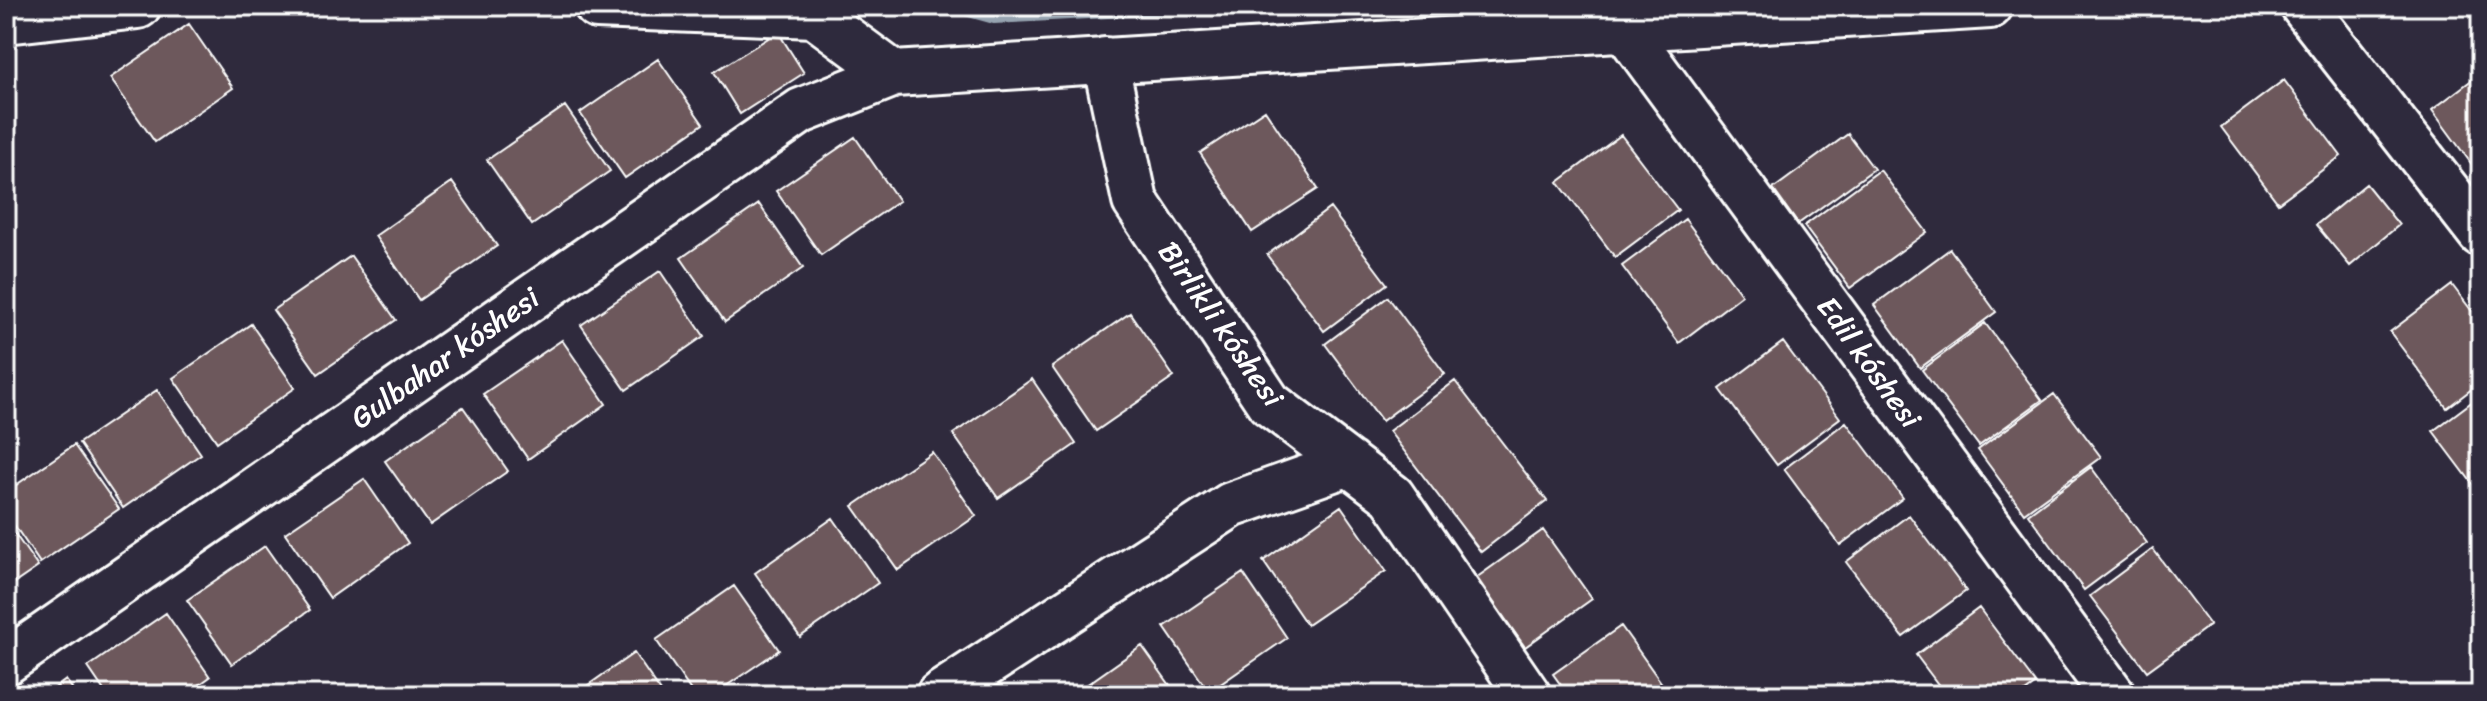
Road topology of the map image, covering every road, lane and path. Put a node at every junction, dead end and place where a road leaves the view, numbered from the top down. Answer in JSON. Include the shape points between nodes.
{"nodes":[{"id":1,"x":138,"y":6,"type":"edge"},
{"id":2,"x":597,"y":6,"type":"edge"},
{"id":3,"x":1990,"y":6,"type":"edge"},
{"id":4,"x":2303,"y":6,"type":"edge"},
{"id":5,"x":6,"y":21,"type":"edge"},
{"id":6,"x":1625,"y":29,"type":"junction"},
{"id":7,"x":1105,"y":60,"type":"junction"},
{"id":8,"x":894,"y":74,"type":"junction"},
{"id":9,"x":2481,"y":234,"type":"edge"},
{"id":10,"x":1349,"y":463,"type":"junction"},
{"id":11,"x":6,"y":662,"type":"edge"},
{"id":12,"x":939,"y":695,"type":"edge"},
{"id":13,"x":1528,"y":695,"type":"edge"},
{"id":14,"x":2113,"y":695,"type":"edge"}],
"edges":[{"from":1,"to":5,"type":"street"},
{"from":2,"to":8,"type":"street","via":[[814,15]]},
{"from":3,"to":6,"type":"street","name":"Gulbahar kóshesi"},
{"from":4,"to":9,"type":"street"},
{"from":6,"to":7,"type":"street","name":"Gulbahar kóshesi"},
{"from":6,"to":14,"type":"street","name":"Edil kóshesi"},
{"from":7,"to":8,"type":"street","name":"Gulbahar kóshesi"},
{"from":7,"to":10,"type":"street","name":"Birlikli kóshesi","via":[[1135,201],[1269,403]]},
{"from":8,"to":11,"type":"street","name":"Gulbahar kóshesi","via":[[801,111]]},
{"from":10,"to":12,"type":"street","via":[[1231,505]]},
{"from":10,"to":13,"type":"street","name":"Birlikli kóshesi","via":[[1392,496]]}]}
